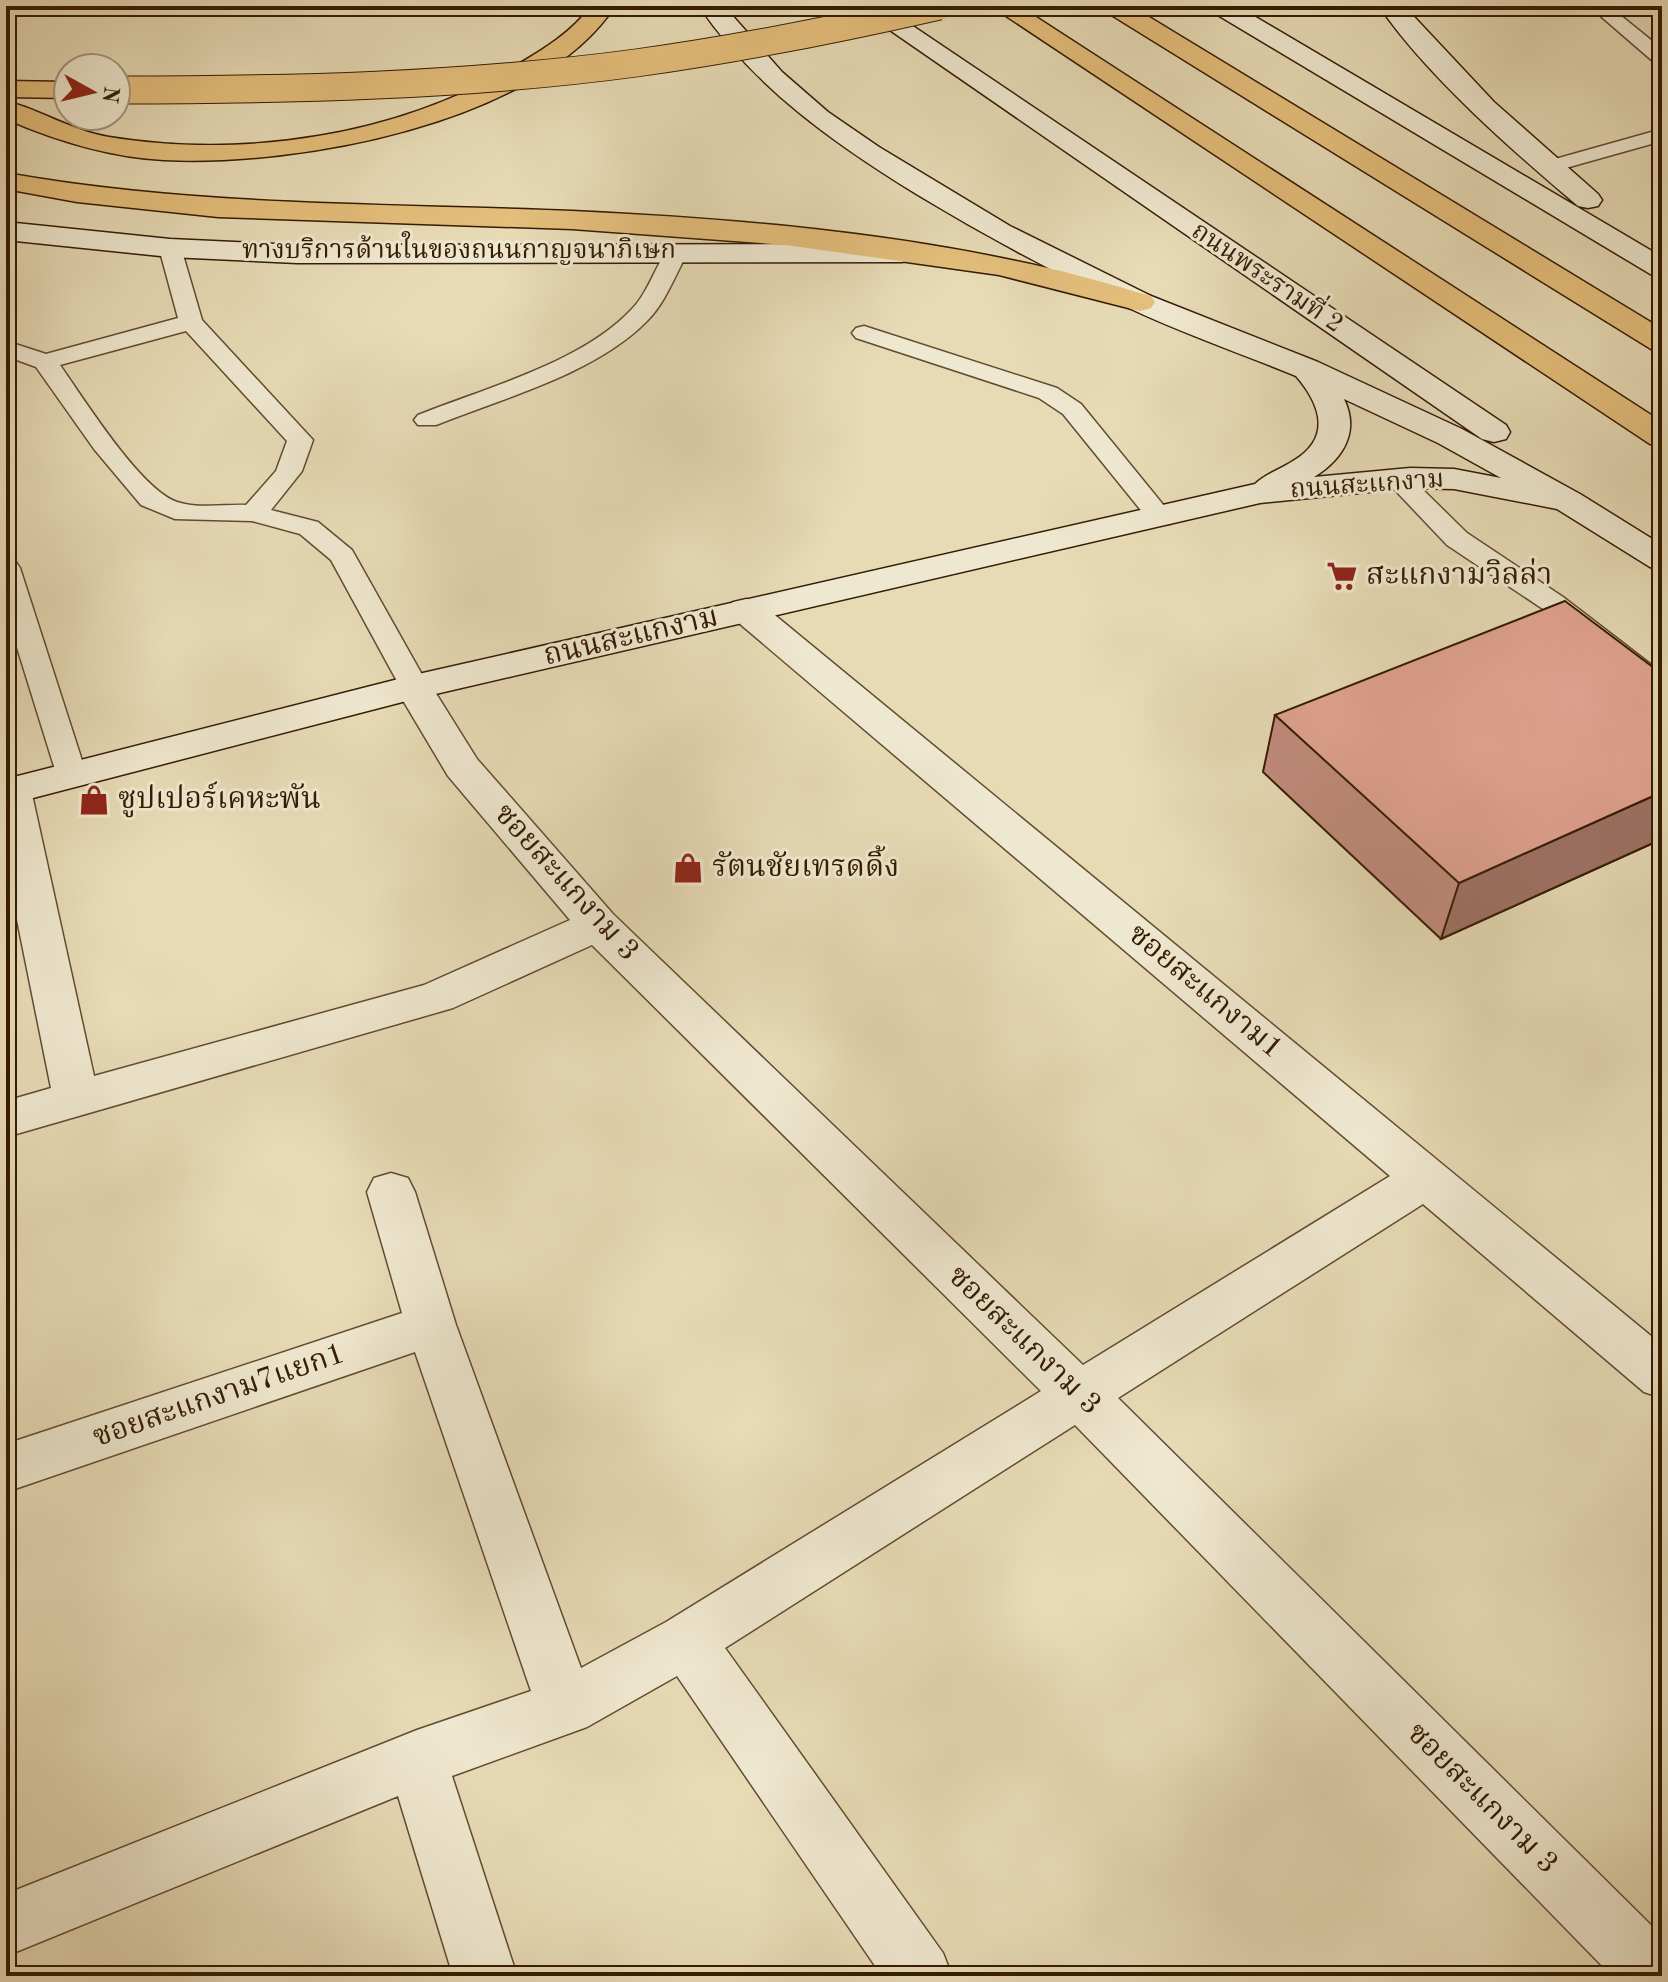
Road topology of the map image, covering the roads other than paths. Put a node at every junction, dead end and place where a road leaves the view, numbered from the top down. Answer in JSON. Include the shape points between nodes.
{"nodes":[{"id":1,"x":603,"y":6,"type":"edge"},
{"id":2,"x":711,"y":6,"type":"edge"},
{"id":3,"x":867,"y":6,"type":"edge"},
{"id":4,"x":939,"y":6,"type":"edge"},
{"id":5,"x":1003,"y":6,"type":"edge"},
{"id":6,"x":1114,"y":6,"type":"edge"},
{"id":7,"x":1220,"y":6,"type":"edge"},
{"id":8,"x":1391,"y":6,"type":"edge"},
{"id":9,"x":1598,"y":6,"type":"edge"},
{"id":10,"x":1662,"y":59,"type":"edge"},
{"id":11,"x":6,"y":89,"type":"edge"},
{"id":12,"x":52,"y":90,"type":"edge"},
{"id":13,"x":132,"y":90,"type":"edge"},
{"id":14,"x":6,"y":109,"type":"edge"},
{"id":15,"x":1662,"y":135,"type":"edge"},
{"id":16,"x":1548,"y":167,"type":"junction"},
{"id":17,"x":6,"y":181,"type":"edge"},
{"id":18,"x":6,"y":231,"type":"edge"},
{"id":19,"x":170,"y":248,"type":"junction"},
{"id":20,"x":677,"y":252,"type":"junction"},
{"id":21,"x":912,"y":253,"type":"junction"},
{"id":22,"x":1662,"y":262,"type":"edge"},
{"id":23,"x":1662,"y":269,"type":"edge"},
{"id":24,"x":1140,"y":302,"type":"junction"},
{"id":25,"x":191,"y":322,"type":"junction"},
{"id":26,"x":864,"y":333,"type":"dead end"},
{"id":27,"x":1662,"y":342,"type":"edge"},
{"id":28,"x":6,"y":348,"type":"edge"},
{"id":29,"x":45,"y":362,"type":"junction"},
{"id":30,"x":1307,"y":369,"type":"junction"},
{"id":31,"x":427,"y":420,"type":"dead end"},
{"id":32,"x":1662,"y":437,"type":"edge"},
{"id":33,"x":1406,"y":488,"type":"dead end"},
{"id":34,"x":1260,"y":493,"type":"junction"},
{"id":35,"x":1568,"y":501,"type":"junction"},
{"id":36,"x":253,"y":513,"type":"junction"},
{"id":37,"x":1161,"y":518,"type":"junction"},
{"id":38,"x":1662,"y":558,"type":"edge"},
{"id":39,"x":6,"y":568,"type":"edge"},
{"id":40,"x":746,"y":610,"type":"junction"},
{"id":41,"x":414,"y":687,"type":"junction"},
{"id":42,"x":1662,"y":688,"type":"edge"},
{"id":43,"x":72,"y":776,"type":"junction"},
{"id":44,"x":8,"y":791,"type":"edge"},
{"id":45,"x":598,"y":925,"type":"junction"},
{"id":46,"x":76,"y":1099,"type":"junction"},
{"id":47,"x":6,"y":1119,"type":"edge"},
{"id":48,"x":1427,"y":1177,"type":"junction"},
{"id":49,"x":391,"y":1192,"type":"dead end"},
{"id":50,"x":431,"y":1325,"type":"junction"},
{"id":51,"x":1662,"y":1376,"type":"edge"},
{"id":52,"x":1079,"y":1394,"type":"junction"},
{"id":53,"x":6,"y":1468,"type":"edge"},
{"id":54,"x":686,"y":1641,"type":"junction"},
{"id":55,"x":566,"y":1707,"type":"junction"},
{"id":56,"x":417,"y":1759,"type":"junction"},
{"id":57,"x":6,"y":1925,"type":"edge"},
{"id":58,"x":485,"y":1976,"type":"edge"},
{"id":59,"x":920,"y":1976,"type":"edge"},
{"id":60,"x":1657,"y":1976,"type":"edge"}],
"edges":[{"from":1,"to":14,"type":"highway","bridge":true,"via":[[563,47],[517,78],[409,123],[297,147],[195,154],[108,145]]},
{"from":2,"to":24,"type":"street","via":[[773,77],[869,153],[1000,232]]},
{"from":3,"to":38,"type":"street","name":"ถนนพระรามที่ 2","via":[[1508,442]]},
{"from":4,"to":13,"type":"highway","bridge":true,"via":[[758,45],[585,69],[370,84]]},
{"from":5,"to":32,"type":"highway"},
{"from":6,"to":27,"type":"highway"},
{"from":7,"to":23,"type":"street"},
{"from":8,"to":16,"type":"street"},
{"from":9,"to":10,"type":"lane"},
{"from":11,"to":12,"type":"highway"},
{"from":15,"to":16,"type":"lane"},
{"from":16,"to":22,"type":"street"},
{"from":17,"to":21,"type":"highway","via":[[129,203],[224,211],[701,227]]},
{"from":18,"to":19,"type":"street","name":"ทางบริการด้านในของถนนกาญจนาภิเษก"},
{"from":19,"to":20,"type":"street","name":"ทางบริการด้านในของถนนกาญจนาภิเษก","via":[[312,254]]},
{"from":19,"to":25,"type":"lane"},
{"from":20,"to":21,"type":"street","name":"ทางบริการด้านในของถนนกาญจนาภิเษก"},
{"from":20,"to":31,"type":"lane","via":[[641,314],[618,335],[574,360]]},
{"from":21,"to":24,"type":"highway","via":[[998,266]]},
{"from":24,"to":30,"type":"street"},
{"from":25,"to":29,"type":"lane"},
{"from":25,"to":36,"type":"lane","via":[[300,440],[288,475]]},
{"from":26,"to":37,"type":"lane","via":[[1048,393],[1072,409]]},
{"from":28,"to":29,"type":"lane"},
{"from":29,"to":36,"type":"lane","via":[[150,499],[175,511]]},
{"from":30,"to":34,"type":"street","name":"ถนนสะแกงาม","via":[[1326,389],[1337,413],[1333,438],[1318,459]]},
{"from":30,"to":35,"type":"street","via":[[1450,436]]},
{"from":33,"to":42,"type":"lane","via":[[1457,539],[1553,603]]},
{"from":34,"to":35,"type":"street","name":"ถนนสะแกงาม","via":[[1410,478],[1454,479]]},
{"from":34,"to":37,"type":"street","name":"ถนนสะแกงาม"},
{"from":35,"to":38,"type":"street"},
{"from":36,"to":41,"type":"lane","via":[[309,528],[342,556]]},
{"from":37,"to":40,"type":"street","name":"ถนนสะแกงาม"},
{"from":39,"to":43,"type":"lane"},
{"from":40,"to":41,"type":"street","name":"ถนนสะแกงาม"},
{"from":40,"to":48,"type":"street","name":"ซอยสะแกงาม1"},
{"from":41,"to":43,"type":"street","name":"ถนนสะแกงาม"},
{"from":41,"to":45,"type":"street","name":"ซอยสะแกงาม 3","via":[[462,767]]},
{"from":43,"to":44,"type":"street","name":"ถนนสะแกงาม"},
{"from":44,"to":46,"type":"street"},
{"from":45,"to":46,"type":"street","via":[[437,997]]},
{"from":45,"to":52,"type":"street","name":"ซอยสะแกงาม 3"},
{"from":46,"to":47,"type":"street"},
{"from":48,"to":51,"type":"street","name":"ซอยสะแกงาม1"},
{"from":48,"to":52,"type":"street"},
{"from":49,"to":50,"type":"street"},
{"from":50,"to":53,"type":"street","name":"ซอยสะแกงาม7แยก1"},
{"from":50,"to":55,"type":"street"},
{"from":52,"to":54,"type":"street"},
{"from":52,"to":60,"type":"street","name":"ซอยสะแกงาม 3"},
{"from":54,"to":55,"type":"street"},
{"from":54,"to":59,"type":"street"},
{"from":55,"to":56,"type":"street"},
{"from":56,"to":57,"type":"street"},
{"from":56,"to":58,"type":"street"}]}
